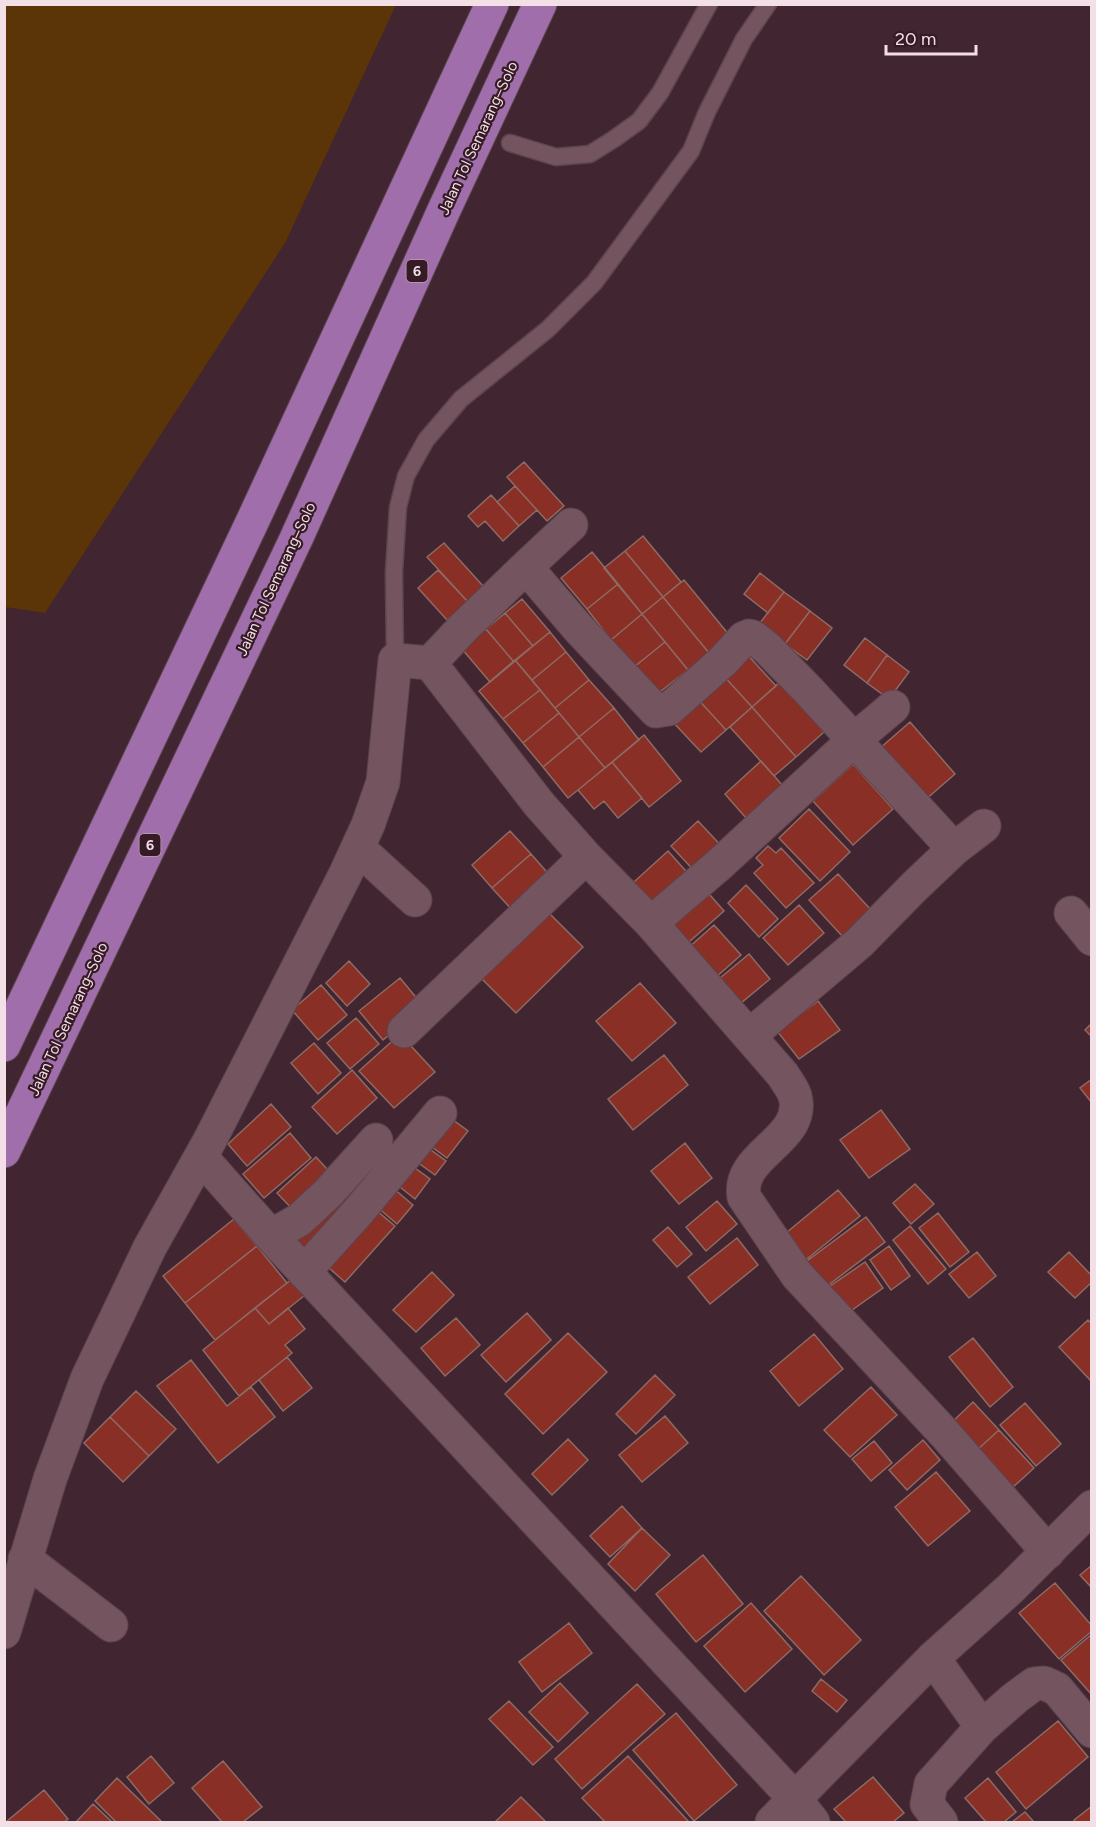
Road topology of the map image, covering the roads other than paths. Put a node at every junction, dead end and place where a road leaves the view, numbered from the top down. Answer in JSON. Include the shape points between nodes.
{"nodes":[{"id":1,"x":492,"y":4,"type":"edge"},
{"id":2,"x":540,"y":4,"type":"edge"},
{"id":3,"x":709,"y":4,"type":"edge"},
{"id":4,"x":768,"y":4,"type":"edge"},
{"id":5,"x":510,"y":143,"type":"dead end"},
{"id":6,"x":572,"y":525,"type":"dead end"},
{"id":7,"x":526,"y":567,"type":"junction"},
{"id":8,"x":395,"y":660,"type":"junction"},
{"id":9,"x":430,"y":663,"type":"junction"},
{"id":10,"x":893,"y":707,"type":"dead end"},
{"id":11,"x":854,"y":740,"type":"junction"},
{"id":12,"x":984,"y":826,"type":"dead end"},
{"id":13,"x":358,"y":848,"type":"junction"},
{"id":14,"x":954,"y":849,"type":"junction"},
{"id":15,"x":586,"y":857,"type":"junction"},
{"id":16,"x":415,"y":900,"type":"dead end"},
{"id":17,"x":1071,"y":913,"type":"dead end"},
{"id":18,"x":651,"y":923,"type":"junction"},
{"id":19,"x":1092,"y":939,"type":"edge"},
{"id":20,"x":404,"y":1031,"type":"dead end"},
{"id":21,"x":749,"y":1036,"type":"junction"},
{"id":22,"x":4,"y":1045,"type":"edge"},
{"id":23,"x":440,"y":1113,"type":"dead end"},
{"id":24,"x":376,"y":1140,"type":"dead end"},
{"id":25,"x":4,"y":1151,"type":"edge"},
{"id":26,"x":201,"y":1157,"type":"junction"},
{"id":27,"x":271,"y":1236,"type":"junction"},
{"id":28,"x":304,"y":1272,"type":"junction"},
{"id":29,"x":1092,"y":1508,"type":"edge"},
{"id":30,"x":1048,"y":1552,"type":"junction"},
{"id":31,"x":25,"y":1559,"type":"junction"},
{"id":32,"x":111,"y":1625,"type":"dead end"},
{"id":33,"x":4,"y":1632,"type":"edge"},
{"id":34,"x":933,"y":1658,"type":"junction"},
{"id":35,"x":982,"y":1727,"type":"junction"},
{"id":36,"x":1092,"y":1731,"type":"edge"},
{"id":37,"x":804,"y":1811,"type":"edge"},
{"id":38,"x":772,"y":1822,"type":"edge"},
{"id":39,"x":941,"y":1822,"type":"edge"}],
"edges":[{"from":1,"to":22,"type":"highway"},
{"from":2,"to":25,"type":"highway","name":"Jalan Tol Semarang–Solo","number":"6","via":[[296,539]]},
{"from":3,"to":5,"type":"lane","via":[[660,93],[639,121],[614,139],[590,154],[556,156]]},
{"from":4,"to":8,"type":"lane","via":[[744,39],[691,151],[594,283],[548,329],[461,399],[426,440],[406,476],[398,507]]},
{"from":6,"to":7,"type":"street"},
{"from":7,"to":9,"type":"street"},
{"from":7,"to":11,"type":"street","via":[[656,711],[669,709],[749,636],[767,648]]},
{"from":8,"to":9,"type":"street"},
{"from":8,"to":13,"type":"street","via":[[383,782]]},
{"from":9,"to":15,"type":"street","via":[[539,804]]},
{"from":10,"to":11,"type":"street"},
{"from":11,"to":14,"type":"street"},
{"from":11,"to":18,"type":"street"},
{"from":12,"to":14,"type":"street"},
{"from":13,"to":16,"type":"street"},
{"from":13,"to":26,"type":"street"},
{"from":14,"to":21,"type":"street","via":[[859,943]]},
{"from":15,"to":18,"type":"street"},
{"from":15,"to":20,"type":"street"},
{"from":17,"to":19,"type":"street"},
{"from":18,"to":21,"type":"street"},
{"from":21,"to":30,"type":"street","via":[[783,1075],[795,1096],[795,1110],[786,1132],[749,1170],[743,1183],[744,1197],[797,1275]]},
{"from":23,"to":28,"type":"street"},
{"from":24,"to":27,"type":"street","via":[[299,1220]]},
{"from":26,"to":27,"type":"street"},
{"from":26,"to":31,"type":"street","via":[[150,1247],[87,1379]]},
{"from":27,"to":28,"type":"street"},
{"from":28,"to":37,"type":"street"},
{"from":29,"to":30,"type":"street"},
{"from":30,"to":34,"type":"street"},
{"from":31,"to":32,"type":"street"},
{"from":31,"to":33,"type":"street"},
{"from":34,"to":35,"type":"street"},
{"from":34,"to":37,"type":"street"},
{"from":35,"to":36,"type":"street","via":[[1015,1698],[1035,1684],[1044,1683],[1057,1689]]},
{"from":35,"to":39,"type":"street","via":[[931,1784],[927,1804]]},
{"from":37,"to":38,"type":"street"}]}
